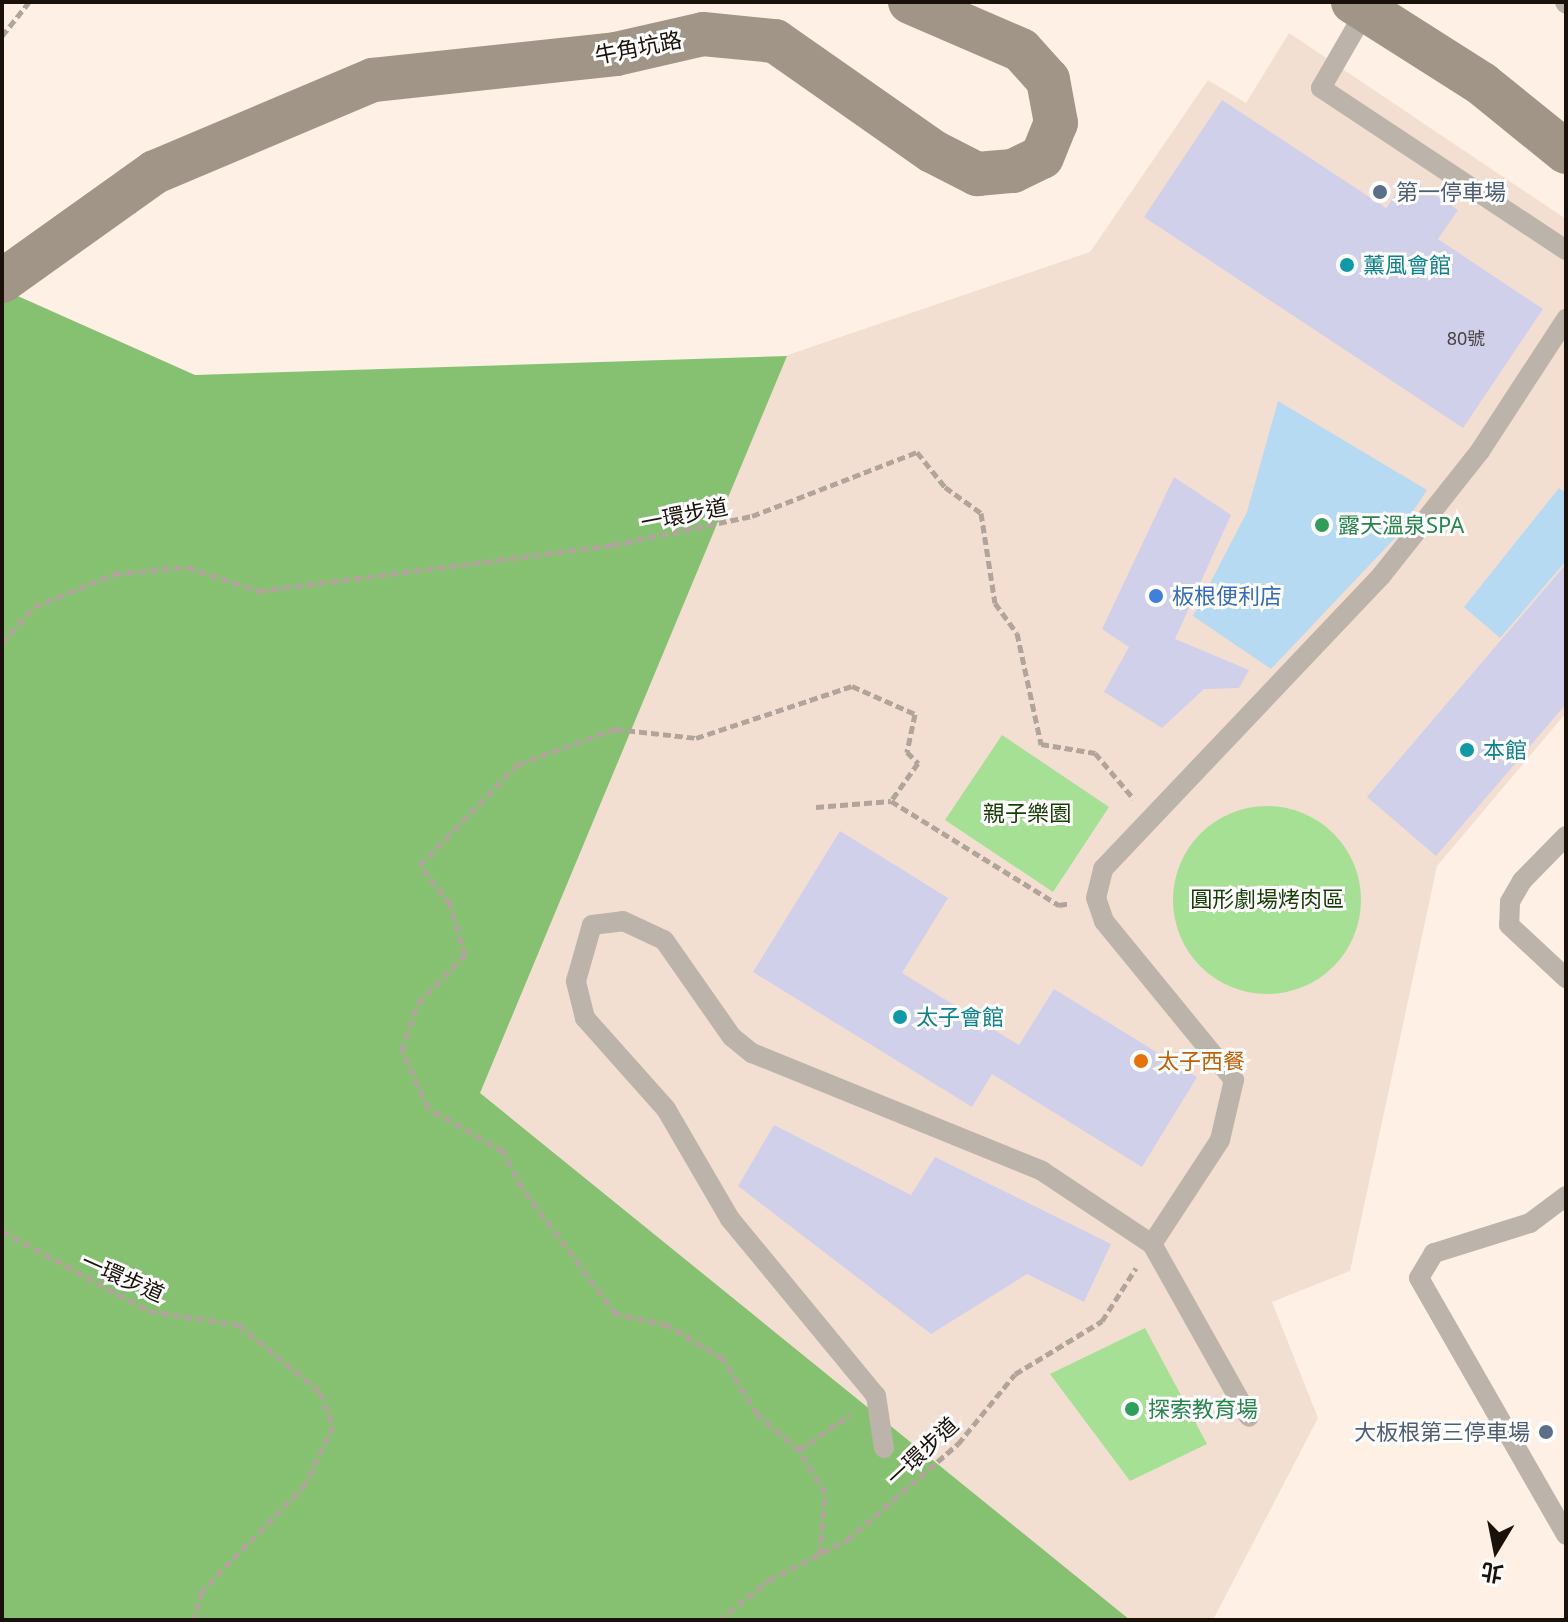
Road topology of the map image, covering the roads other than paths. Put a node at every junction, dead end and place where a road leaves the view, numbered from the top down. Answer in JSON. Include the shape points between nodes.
{"nodes":[{"id":1,"x":910,"y":2,"type":"edge"},
{"id":2,"x":1360,"y":6,"type":"edge"},
{"id":3,"x":1566,"y":152,"type":"edge"},
{"id":4,"x":1566,"y":250,"type":"edge"},
{"id":5,"x":2,"y":281,"type":"edge"},
{"id":6,"x":1566,"y":319,"type":"edge"},
{"id":7,"x":1566,"y":836,"type":"edge"},
{"id":8,"x":1566,"y":978,"type":"edge"},
{"id":9,"x":1566,"y":1196,"type":"edge"},
{"id":10,"x":1152,"y":1244,"type":"junction"},
{"id":11,"x":1249,"y":1417,"type":"dead end"},
{"id":12,"x":884,"y":1448,"type":"dead end"},
{"id":13,"x":1566,"y":1535,"type":"edge"}],
"edges":[{"from":1,"to":5,"type":"street","name":"牛角坑路","via":[[1021,50],[1048,80],[1056,123],[1042,157],[1013,171],[977,174],[932,151],[775,41],[703,34],[616,54],[373,80],[155,172]]},
{"from":2,"to":3,"type":"street","via":[[1482,84]]},
{"from":2,"to":4,"type":"lane","via":[[1321,88]]},
{"from":6,"to":10,"type":"lane","via":[[1480,451],[1381,576],[1103,869],[1096,898],[1104,921],[1234,1080],[1220,1140]]},
{"from":7,"to":8,"type":"lane","via":[[1522,881],[1510,902],[1509,925]]},
{"from":9,"to":13,"type":"lane","via":[[1530,1223],[1434,1253],[1419,1278]]},
{"from":10,"to":11,"type":"lane"},
{"from":10,"to":12,"type":"lane","via":[[1042,1171],[752,1053],[732,1037],[664,940],[623,921],[592,925],[576,981],[585,1018],[666,1109],[730,1219],[876,1396]]}]}
